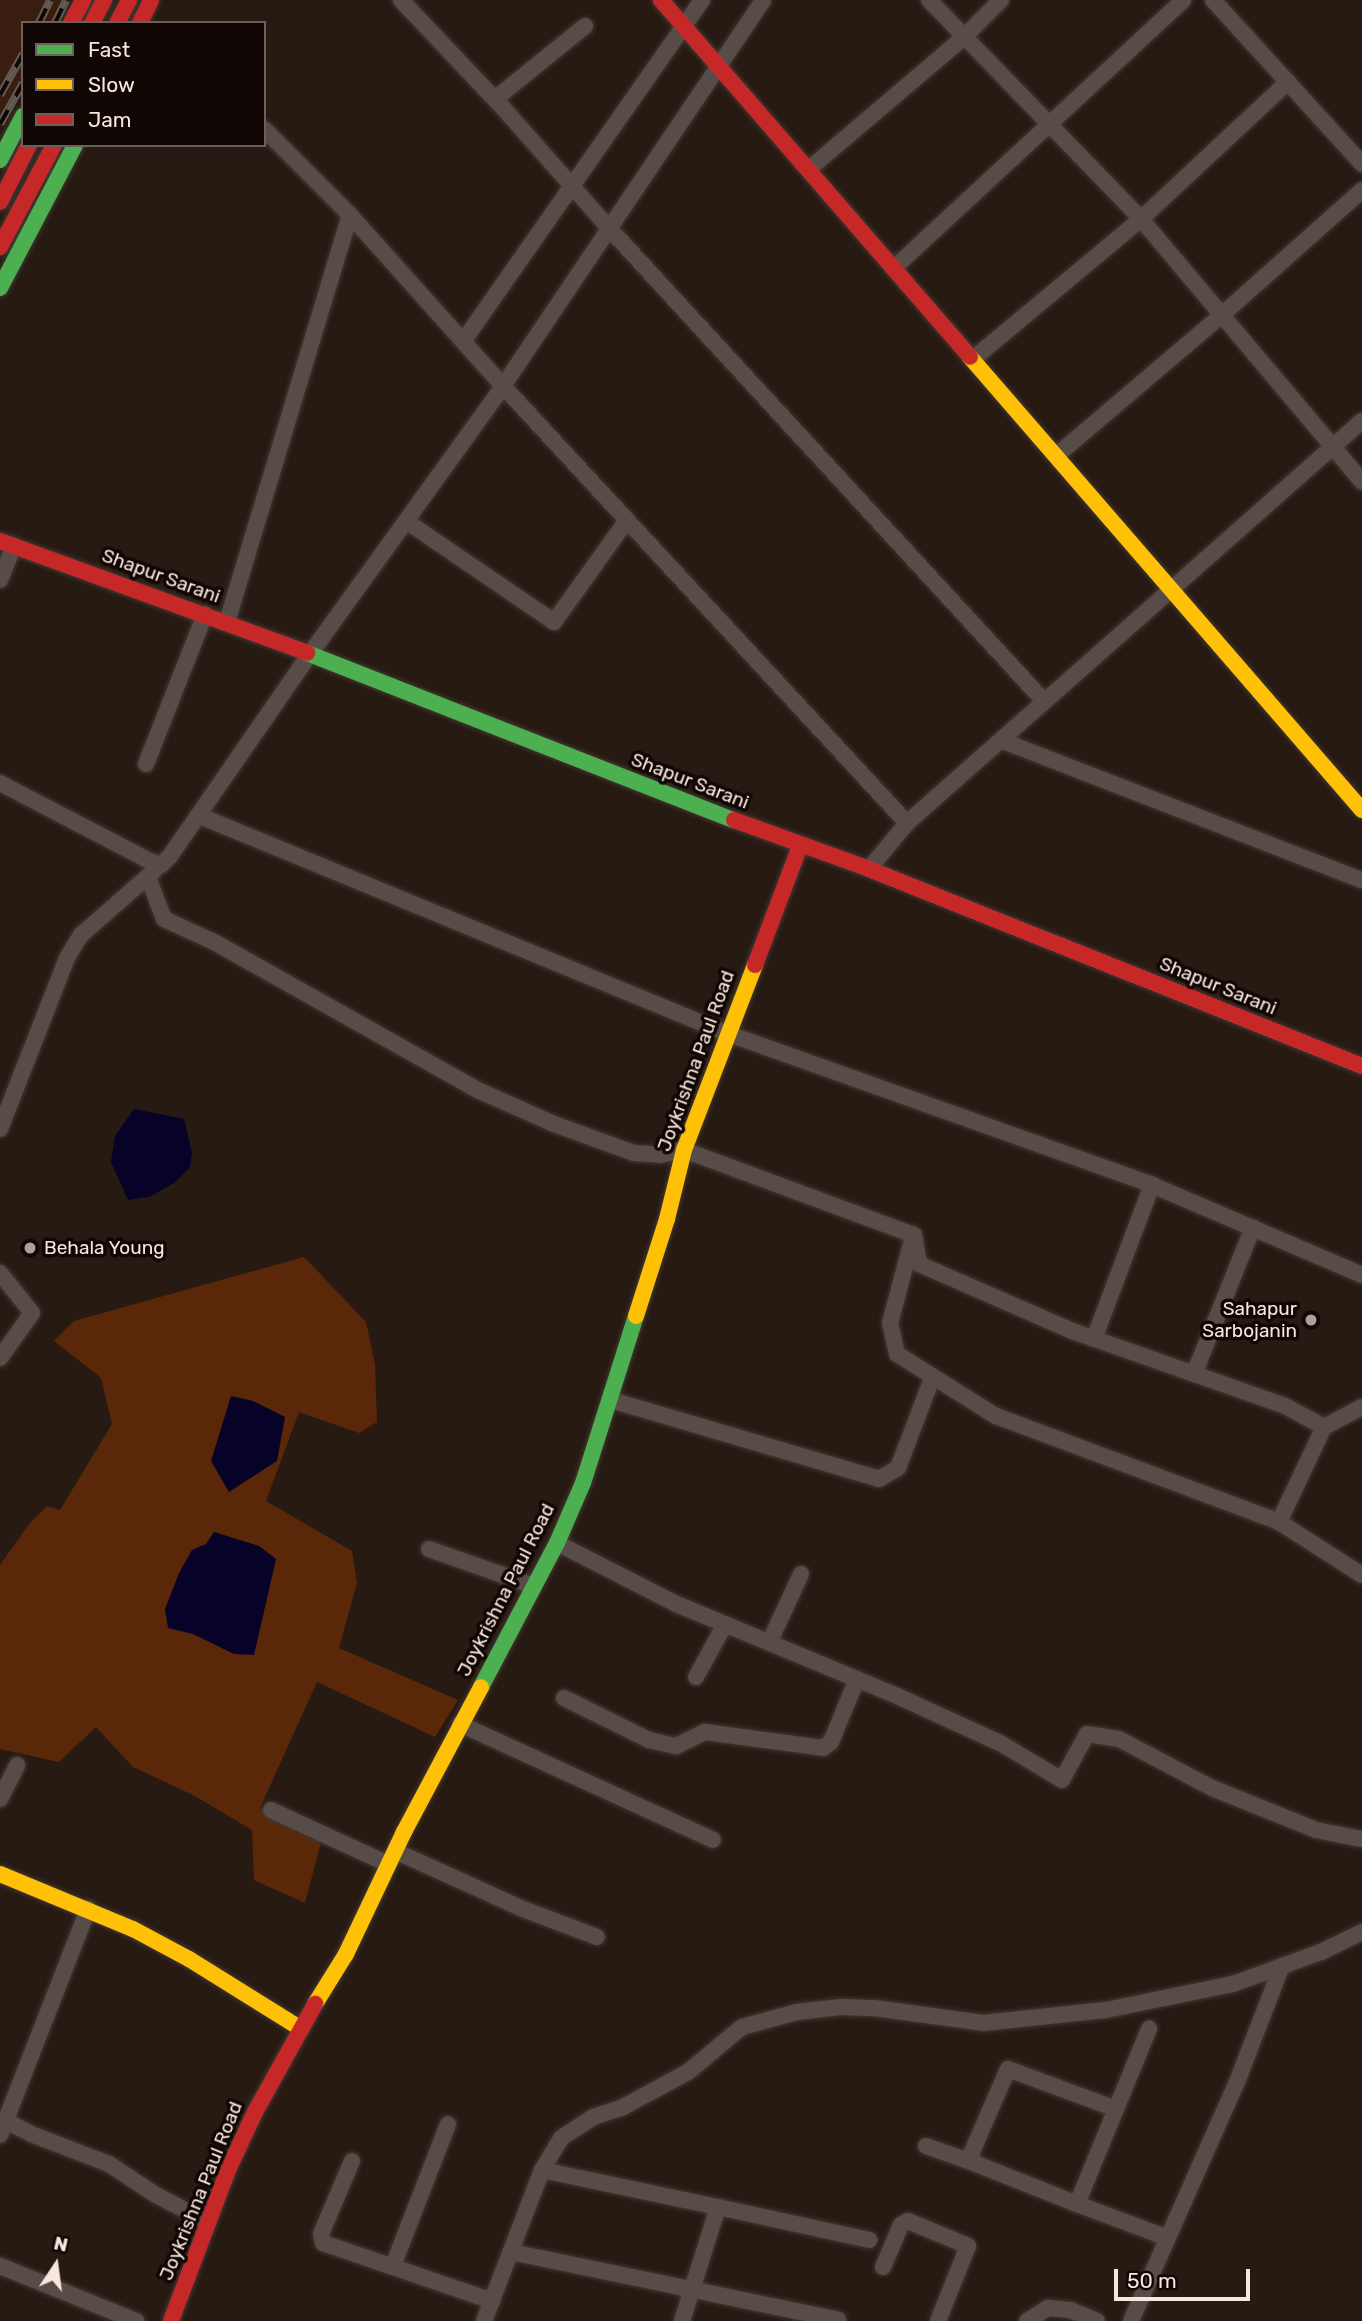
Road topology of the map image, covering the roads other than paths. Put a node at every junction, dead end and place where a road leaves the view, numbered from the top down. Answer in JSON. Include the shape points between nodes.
{"nodes":[{"id":1,"x":83,"y":0,"type":"edge"},
{"id":2,"x":104,"y":0,"type":"edge"},
{"id":3,"x":129,"y":0,"type":"edge"},
{"id":4,"x":401,"y":0,"type":"edge"},
{"id":5,"x":661,"y":0,"type":"edge"},
{"id":6,"x":702,"y":0,"type":"edge"},
{"id":7,"x":763,"y":0,"type":"edge"},
{"id":8,"x":929,"y":0,"type":"edge"},
{"id":9,"x":1001,"y":0,"type":"edge"},
{"id":10,"x":1183,"y":0,"type":"edge"},
{"id":11,"x":1213,"y":0,"type":"edge"},
{"id":12,"x":72,"y":21,"type":"edge"},
{"id":13,"x":93,"y":21,"type":"edge"},
{"id":14,"x":118,"y":21,"type":"edge"},
{"id":15,"x":685,"y":25,"type":"junction"},
{"id":16,"x":585,"y":26,"type":"dead end"},
{"id":17,"x":963,"y":38,"type":"junction"},
{"id":18,"x":720,"y":65,"type":"junction"},
{"id":19,"x":1288,"y":82,"type":"junction"},
{"id":20,"x":495,"y":99,"type":"junction"},
{"id":21,"x":21,"y":120,"type":"edge"},
{"id":22,"x":1052,"y":123,"type":"junction"},
{"id":23,"x":266,"y":131,"type":"edge"},
{"id":24,"x":28,"y":147,"type":"edge"},
{"id":25,"x":53,"y":147,"type":"edge"},
{"id":26,"x":74,"y":147,"type":"edge"},
{"id":27,"x":0,"y":160,"type":"edge"},
{"id":28,"x":1362,"y":164,"type":"edge"},
{"id":29,"x":809,"y":169,"type":"junction"},
{"id":30,"x":572,"y":186,"type":"junction"},
{"id":31,"x":1362,"y":190,"type":"edge"},
{"id":32,"x":0,"y":202,"type":"edge"},
{"id":33,"x":350,"y":215,"type":"junction"},
{"id":34,"x":1142,"y":219,"type":"junction"},
{"id":35,"x":608,"y":227,"type":"junction"},
{"id":36,"x":0,"y":247,"type":"edge"},
{"id":37,"x":894,"y":268,"type":"junction"},
{"id":38,"x":0,"y":288,"type":"edge"},
{"id":39,"x":1223,"y":314,"type":"junction"},
{"id":40,"x":464,"y":340,"type":"junction"},
{"id":41,"x":973,"y":359,"type":"junction"},
{"id":42,"x":503,"y":386,"type":"junction"},
{"id":43,"x":1362,"y":421,"type":"edge"},
{"id":44,"x":1332,"y":447,"type":"junction"},
{"id":45,"x":1056,"y":456,"type":"junction"},
{"id":46,"x":1362,"y":481,"type":"edge"},
{"id":47,"x":627,"y":520,"type":"junction"},
{"id":48,"x":406,"y":521,"type":"junction"},
{"id":49,"x":7,"y":544,"type":"edge"},
{"id":50,"x":0,"y":580,"type":"edge"},
{"id":51,"x":1173,"y":590,"type":"junction"},
{"id":52,"x":205,"y":614,"type":"junction"},
{"id":53,"x":227,"y":622,"type":"junction"},
{"id":54,"x":310,"y":654,"type":"junction"},
{"id":55,"x":1044,"y":700,"type":"junction"},
{"id":56,"x":1003,"y":741,"type":"junction"},
{"id":57,"x":146,"y":764,"type":"dead end"},
{"id":58,"x":0,"y":783,"type":"edge"},
{"id":59,"x":1362,"y":810,"type":"edge"},
{"id":60,"x":200,"y":816,"type":"junction"},
{"id":61,"x":907,"y":823,"type":"junction"},
{"id":62,"x":800,"y":846,"type":"junction"},
{"id":63,"x":161,"y":865,"type":"junction"},
{"id":64,"x":869,"y":869,"type":"junction"},
{"id":65,"x":148,"y":877,"type":"junction"},
{"id":66,"x":1362,"y":880,"type":"edge"},
{"id":67,"x":726,"y":1033,"type":"junction"},
{"id":68,"x":1362,"y":1066,"type":"edge"},
{"id":69,"x":0,"y":1129,"type":"edge"},
{"id":70,"x":684,"y":1150,"type":"junction"},
{"id":71,"x":1152,"y":1185,"type":"junction"},
{"id":72,"x":1253,"y":1227,"type":"junction"},
{"id":73,"x":914,"y":1235,"type":"junction"},
{"id":74,"x":0,"y":1273,"type":"edge"},
{"id":75,"x":1362,"y":1275,"type":"edge"},
{"id":76,"x":1094,"y":1339,"type":"junction"},
{"id":77,"x":0,"y":1358,"type":"edge"},
{"id":78,"x":1194,"y":1374,"type":"junction"},
{"id":79,"x":933,"y":1376,"type":"junction"},
{"id":80,"x":611,"y":1400,"type":"junction"},
{"id":81,"x":1362,"y":1406,"type":"edge"},
{"id":82,"x":1324,"y":1427,"type":"junction"},
{"id":83,"x":1279,"y":1522,"type":"junction"},
{"id":84,"x":557,"y":1543,"type":"junction"},
{"id":85,"x":429,"y":1549,"type":"dead end"},
{"id":86,"x":801,"y":1574,"type":"dead end"},
{"id":87,"x":1362,"y":1575,"type":"edge"},
{"id":88,"x":534,"y":1586,"type":"junction"},
{"id":89,"x":724,"y":1624,"type":"junction"},
{"id":90,"x":769,"y":1643,"type":"junction"},
{"id":91,"x":696,"y":1677,"type":"dead end"},
{"id":92,"x":857,"y":1679,"type":"junction"},
{"id":93,"x":564,"y":1698,"type":"dead end"},
{"id":94,"x":460,"y":1724,"type":"junction"},
{"id":95,"x":17,"y":1765,"type":"dead end"},
{"id":96,"x":0,"y":1799,"type":"edge"},
{"id":97,"x":271,"y":1810,"type":"dead end"},
{"id":98,"x":1362,"y":1839,"type":"edge"},
{"id":99,"x":713,"y":1840,"type":"dead end"},
{"id":100,"x":391,"y":1857,"type":"junction"},
{"id":101,"x":0,"y":1874,"type":"edge"},
{"id":102,"x":88,"y":1909,"type":"junction"},
{"id":103,"x":1362,"y":1932,"type":"edge"},
{"id":104,"x":597,"y":1937,"type":"dead end"},
{"id":105,"x":1281,"y":1968,"type":"junction"},
{"id":106,"x":300,"y":2028,"type":"junction"},
{"id":107,"x":1149,"y":2029,"type":"dead end"},
{"id":108,"x":1116,"y":2109,"type":"junction"},
{"id":109,"x":448,"y":2124,"type":"dead end"},
{"id":110,"x":3,"y":2128,"type":"edge"},
{"id":111,"x":926,"y":2146,"type":"dead end"},
{"id":112,"x":352,"y":2161,"type":"dead end"},
{"id":113,"x":975,"y":2163,"type":"junction"},
{"id":114,"x":542,"y":2170,"type":"junction"},
{"id":115,"x":1077,"y":2204,"type":"junction"},
{"id":116,"x":718,"y":2207,"type":"junction"},
{"id":117,"x":208,"y":2222,"type":"junction"},
{"id":118,"x":1168,"y":2238,"type":"junction"},
{"id":119,"x":869,"y":2240,"type":"dead end"},
{"id":120,"x":511,"y":2252,"type":"junction"},
{"id":121,"x":0,"y":2266,"type":"edge"},
{"id":122,"x":393,"y":2266,"type":"junction"},
{"id":123,"x":883,"y":2267,"type":"dead end"},
{"id":124,"x":692,"y":2292,"type":"junction"},
{"id":125,"x":492,"y":2301,"type":"junction"},
{"id":126,"x":838,"y":2320,"type":"edge"},
{"id":127,"x":136,"y":2321,"type":"edge"},
{"id":128,"x":171,"y":2321,"type":"edge"},
{"id":129,"x":484,"y":2321,"type":"edge"},
{"id":130,"x":682,"y":2321,"type":"edge"},
{"id":131,"x":938,"y":2321,"type":"edge"},
{"id":132,"x":1027,"y":2321,"type":"edge"},
{"id":133,"x":1097,"y":2321,"type":"edge"},
{"id":134,"x":1131,"y":2321,"type":"edge"}],
"edges":[{"from":1,"to":12,"type":"main road"},
{"from":2,"to":13,"type":"main road"},
{"from":3,"to":14,"type":"main road"},
{"from":4,"to":20,"type":"street"},
{"from":5,"to":15,"type":"main road"},
{"from":6,"to":15,"type":"street"},
{"from":7,"to":18,"type":"street"},
{"from":8,"to":17,"type":"street"},
{"from":9,"to":17,"type":"street"},
{"from":10,"to":22,"type":"street"},
{"from":11,"to":19,"type":"street"},
{"from":15,"to":18,"type":"main road"},
{"from":15,"to":30,"type":"street"},
{"from":16,"to":20,"type":"street"},
{"from":17,"to":22,"type":"street"},
{"from":17,"to":29,"type":"street"},
{"from":18,"to":29,"type":"main road"},
{"from":18,"to":35,"type":"street"},
{"from":19,"to":28,"type":"street"},
{"from":19,"to":34,"type":"street"},
{"from":20,"to":30,"type":"street"},
{"from":21,"to":27,"type":"main road"},
{"from":22,"to":34,"type":"street"},
{"from":22,"to":37,"type":"street"},
{"from":23,"to":33,"type":"street"},
{"from":24,"to":32,"type":"main road"},
{"from":25,"to":36,"type":"main road"},
{"from":26,"to":38,"type":"main road"},
{"from":29,"to":37,"type":"main road"},
{"from":30,"to":35,"type":"street"},
{"from":30,"to":40,"type":"street"},
{"from":31,"to":39,"type":"street"},
{"from":33,"to":40,"type":"street"},
{"from":33,"to":53,"type":"street"},
{"from":34,"to":39,"type":"street"},
{"from":34,"to":41,"type":"street"},
{"from":35,"to":42,"type":"street"},
{"from":35,"to":55,"type":"street"},
{"from":37,"to":41,"type":"main road"},
{"from":39,"to":44,"type":"street"},
{"from":39,"to":45,"type":"street"},
{"from":40,"to":42,"type":"street"},
{"from":41,"to":45,"type":"main road"},
{"from":42,"to":47,"type":"street"},
{"from":42,"to":48,"type":"street"},
{"from":43,"to":44,"type":"street"},
{"from":44,"to":46,"type":"street"},
{"from":44,"to":51,"type":"street"},
{"from":45,"to":51,"type":"main road"},
{"from":47,"to":48,"type":"street","via":[[554,622]]},
{"from":47,"to":61,"type":"street"},
{"from":48,"to":54,"type":"street"},
{"from":49,"to":50,"type":"street"},
{"from":49,"to":52,"type":"main road","name":"Shapur Sarani"},
{"from":51,"to":55,"type":"street"},
{"from":51,"to":59,"type":"main road"},
{"from":52,"to":53,"type":"main road","name":"Shapur Sarani"},
{"from":52,"to":57,"type":"street"},
{"from":53,"to":54,"type":"main road","name":"Shapur Sarani"},
{"from":54,"to":60,"type":"street"},
{"from":54,"to":62,"type":"main road","name":"Shapur Sarani"},
{"from":55,"to":56,"type":"street"},
{"from":56,"to":61,"type":"street"},
{"from":56,"to":66,"type":"street"},
{"from":58,"to":63,"type":"street"},
{"from":60,"to":63,"type":"street"},
{"from":60,"to":67,"type":"street"},
{"from":61,"to":64,"type":"street"},
{"from":62,"to":64,"type":"main road","name":"Shapur Sarani"},
{"from":62,"to":67,"type":"main road","name":"Joykrishna Paul Road"},
{"from":63,"to":65,"type":"street"},
{"from":64,"to":68,"type":"main road","name":"Shapur Sarani"},
{"from":65,"to":69,"type":"street","via":[[81,935],[67,958]]},
{"from":65,"to":70,"type":"street","via":[[164,919],[214,942],[480,1091],[634,1153],[660,1155]]},
{"from":67,"to":70,"type":"main road","name":"Joykrishna Paul Road"},
{"from":67,"to":71,"type":"street"},
{"from":70,"to":73,"type":"street"},
{"from":70,"to":80,"type":"main road","name":"Joykrishna Paul Road"},
{"from":71,"to":72,"type":"street"},
{"from":71,"to":76,"type":"street"},
{"from":72,"to":75,"type":"street"},
{"from":72,"to":78,"type":"street"},
{"from":73,"to":76,"type":"street","via":[[919,1264]]},
{"from":73,"to":79,"type":"street","via":[[890,1322],[897,1354]]},
{"from":74,"to":77,"type":"street","via":[[32,1313]]},
{"from":76,"to":78,"type":"street"},
{"from":78,"to":82,"type":"street","via":[[1285,1406]]},
{"from":79,"to":80,"type":"street","via":[[898,1468],[879,1479]]},
{"from":79,"to":83,"type":"street","via":[[996,1416]]},
{"from":80,"to":84,"type":"main road","name":"Joykrishna Paul Road"},
{"from":81,"to":82,"type":"street"},
{"from":82,"to":83,"type":"street"},
{"from":83,"to":87,"type":"street"},
{"from":84,"to":88,"type":"main road","name":"Joykrishna Paul Road"},
{"from":84,"to":89,"type":"street"},
{"from":85,"to":88,"type":"street"},
{"from":86,"to":90,"type":"street"},
{"from":88,"to":94,"type":"main road","name":"Joykrishna Paul Road"},
{"from":89,"to":90,"type":"street"},
{"from":89,"to":91,"type":"street"},
{"from":90,"to":92,"type":"street"},
{"from":92,"to":93,"type":"street","via":[[835,1735],[823,1748],[705,1732],[676,1746],[649,1740]]},
{"from":92,"to":98,"type":"street","via":[[1000,1743],[1062,1780],[1087,1734],[1119,1739],[1235,1797],[1316,1830]]},
{"from":94,"to":99,"type":"street"},
{"from":94,"to":100,"type":"main road","name":"Joykrishna Paul Road"},
{"from":95,"to":96,"type":"street"},
{"from":97,"to":100,"type":"street"},
{"from":100,"to":104,"type":"street"},
{"from":100,"to":106,"type":"main road","name":"Joykrishna Paul Road","via":[[345,1954]]},
{"from":101,"to":102,"type":"main road"},
{"from":102,"to":106,"type":"main road","via":[[188,1959]]},
{"from":102,"to":110,"type":"street"},
{"from":103,"to":105,"type":"street"},
{"from":105,"to":114,"type":"street","via":[[1233,1984],[1119,2007],[1016,2020],[973,2022],[841,2007],[797,2012],[742,2027],[688,2072],[623,2107],[593,2117],[561,2138]]},
{"from":105,"to":118,"type":"street"},
{"from":106,"to":117,"type":"main road","name":"Joykrishna Paul Road","via":[[255,2112]]},
{"from":107,"to":108,"type":"street"},
{"from":108,"to":113,"type":"street","via":[[1008,2069],[971,2154]]},
{"from":108,"to":115,"type":"street"},
{"from":109,"to":122,"type":"street"},
{"from":110,"to":117,"type":"street","via":[[109,2164]]},
{"from":111,"to":113,"type":"street"},
{"from":112,"to":122,"type":"street","via":[[321,2239]]},
{"from":113,"to":115,"type":"street"},
{"from":114,"to":116,"type":"street"},
{"from":114,"to":120,"type":"street"},
{"from":115,"to":118,"type":"street"},
{"from":116,"to":119,"type":"street"},
{"from":116,"to":124,"type":"street"},
{"from":117,"to":128,"type":"main road","name":"Joykrishna Paul Road"},
{"from":118,"to":134,"type":"street"},
{"from":120,"to":124,"type":"street"},
{"from":120,"to":125,"type":"street"},
{"from":121,"to":127,"type":"street"},
{"from":122,"to":125,"type":"street"},
{"from":123,"to":131,"type":"street","via":[[901,2225],[908,2221],[968,2246]]},
{"from":124,"to":126,"type":"street"},
{"from":124,"to":130,"type":"street"},
{"from":125,"to":129,"type":"street"},
{"from":132,"to":133,"type":"street","via":[[1048,2308],[1070,2310]]}]}
